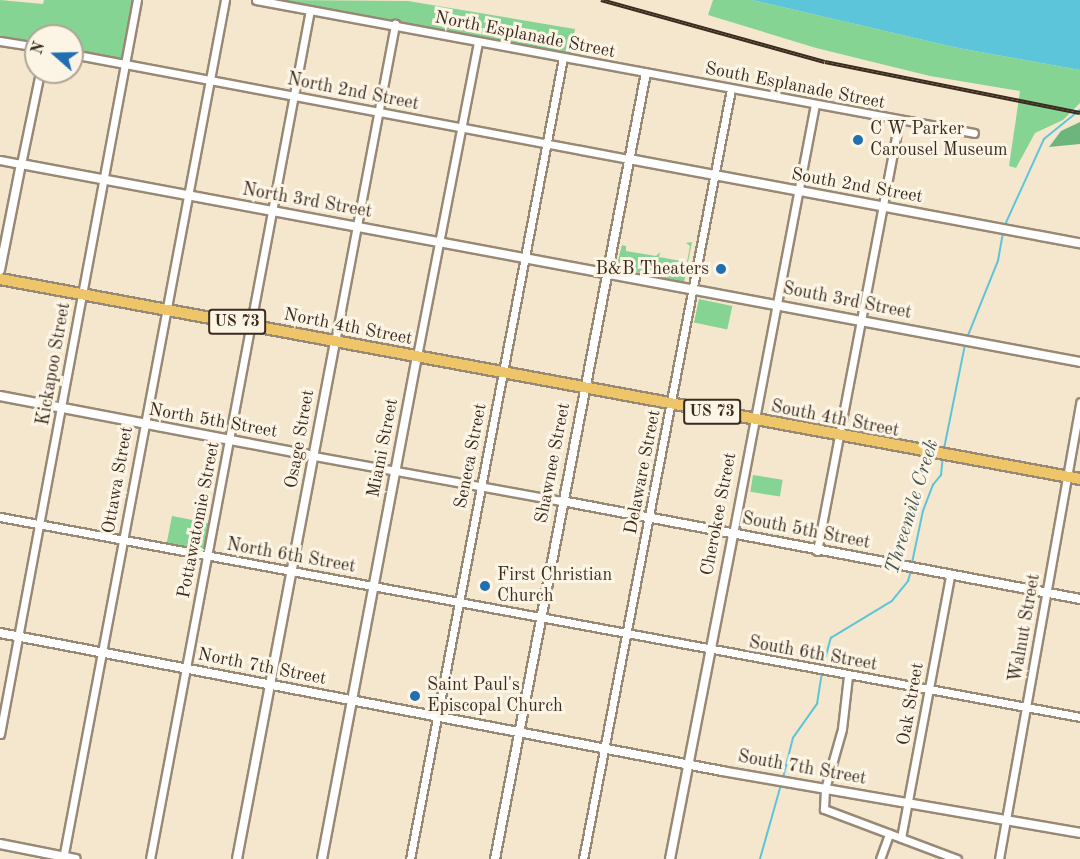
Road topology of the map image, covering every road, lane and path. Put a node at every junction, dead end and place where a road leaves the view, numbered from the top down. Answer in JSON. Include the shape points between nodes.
{"nodes":[{"id":1,"x":137,"y":0,"type":"edge"},
{"id":2,"x":225,"y":0,"type":"edge"},
{"id":3,"x":256,"y":0,"type":"edge"},
{"id":4,"x":310,"y":10,"type":"junction"},
{"id":5,"x":395,"y":24,"type":"junction"},
{"id":6,"x":0,"y":41,"type":"edge"},
{"id":7,"x":478,"y":43,"type":"junction"},
{"id":8,"x":24,"y":45,"type":"edge"},
{"id":9,"x":84,"y":56,"type":"edge"},
{"id":10,"x":563,"y":58,"type":"junction"},
{"id":11,"x":125,"y":64,"type":"junction"},
{"id":12,"x":646,"y":73,"type":"junction"},
{"id":13,"x":210,"y":80,"type":"junction"},
{"id":14,"x":38,"y":84,"type":"edge"},
{"id":15,"x":731,"y":89,"type":"junction"},
{"id":16,"x":294,"y":96,"type":"junction"},
{"id":17,"x":814,"y":105,"type":"junction"},
{"id":18,"x":378,"y":113,"type":"junction"},
{"id":19,"x":899,"y":121,"type":"junction"},
{"id":20,"x":461,"y":128,"type":"junction"},
{"id":21,"x":974,"y":134,"type":"dead end"},
{"id":22,"x":547,"y":144,"type":"junction"},
{"id":23,"x":629,"y":159,"type":"junction"},
{"id":24,"x":0,"y":160,"type":"edge"},
{"id":25,"x":21,"y":164,"type":"junction"},
{"id":26,"x":714,"y":176,"type":"junction"},
{"id":27,"x":103,"y":179,"type":"junction"},
{"id":28,"x":799,"y":192,"type":"junction"},
{"id":29,"x":187,"y":195,"type":"junction"},
{"id":30,"x":883,"y":207,"type":"junction"},
{"id":31,"x":273,"y":211,"type":"junction"},
{"id":32,"x":356,"y":226,"type":"junction"},
{"id":33,"x":439,"y":242,"type":"junction"},
{"id":34,"x":1080,"y":243,"type":"edge"},
{"id":35,"x":526,"y":258,"type":"junction"},
{"id":36,"x":0,"y":270,"type":"edge"},
{"id":37,"x":608,"y":274,"type":"junction"},
{"id":38,"x":0,"y":279,"type":"edge"},
{"id":39,"x":693,"y":290,"type":"junction"},
{"id":40,"x":82,"y":295,"type":"junction"},
{"id":41,"x":778,"y":305,"type":"junction"},
{"id":42,"x":165,"y":309,"type":"junction"},
{"id":43,"x":861,"y":321,"type":"junction"},
{"id":44,"x":251,"y":325,"type":"junction"},
{"id":45,"x":335,"y":342,"type":"junction"},
{"id":46,"x":417,"y":356,"type":"junction"},
{"id":47,"x":1080,"y":362,"type":"edge"},
{"id":48,"x":502,"y":373,"type":"junction"},
{"id":49,"x":585,"y":388,"type":"junction"},
{"id":50,"x":0,"y":396,"type":"edge"},
{"id":51,"x":1080,"y":402,"type":"edge"},
{"id":52,"x":671,"y":404,"type":"junction"},
{"id":53,"x":61,"y":408,"type":"junction"},
{"id":54,"x":754,"y":420,"type":"junction"},
{"id":55,"x":143,"y":425,"type":"junction"},
{"id":56,"x":839,"y":436,"type":"junction"},
{"id":57,"x":229,"y":440,"type":"junction"},
{"id":58,"x":314,"y":456,"type":"junction"},
{"id":59,"x":396,"y":470,"type":"junction"},
{"id":60,"x":1066,"y":476,"type":"junction"},
{"id":61,"x":1080,"y":479,"type":"edge"},
{"id":62,"x":481,"y":486,"type":"junction"},
{"id":63,"x":562,"y":501,"type":"junction"},
{"id":64,"x":0,"y":517,"type":"edge"},
{"id":65,"x":650,"y":518,"type":"junction"},
{"id":66,"x":40,"y":524,"type":"junction"},
{"id":67,"x":733,"y":534,"type":"junction"},
{"id":68,"x":122,"y":539,"type":"junction"},
{"id":69,"x":816,"y":551,"type":"junction"},
{"id":70,"x":207,"y":556,"type":"junction"},
{"id":71,"x":293,"y":573,"type":"junction"},
{"id":72,"x":950,"y":575,"type":"junction"},
{"id":73,"x":374,"y":586,"type":"junction"},
{"id":74,"x":1047,"y":593,"type":"junction"},
{"id":75,"x":1080,"y":599,"type":"edge"},
{"id":76,"x":458,"y":603,"type":"junction"},
{"id":77,"x":540,"y":618,"type":"junction"},
{"id":78,"x":0,"y":633,"type":"edge"},
{"id":79,"x":627,"y":634,"type":"junction"},
{"id":80,"x":18,"y":636,"type":"junction"},
{"id":81,"x":710,"y":650,"type":"junction"},
{"id":82,"x":100,"y":652,"type":"junction"},
{"id":83,"x":186,"y":669,"type":"junction"},
{"id":84,"x":848,"y":676,"type":"junction"},
{"id":85,"x":270,"y":686,"type":"junction"},
{"id":86,"x":929,"y":690,"type":"junction"},
{"id":87,"x":354,"y":701,"type":"junction"},
{"id":88,"x":1026,"y":708,"type":"junction"},
{"id":89,"x":437,"y":716,"type":"junction"},
{"id":90,"x":1080,"y":717,"type":"edge"},
{"id":91,"x":519,"y":731,"type":"junction"},
{"id":92,"x":0,"y":734,"type":"edge"},
{"id":93,"x":605,"y":748,"type":"junction"},
{"id":94,"x":688,"y":764,"type":"junction"},
{"id":95,"x":825,"y":789,"type":"junction"},
{"id":96,"x":909,"y":802,"type":"junction"},
{"id":97,"x":1007,"y":819,"type":"junction"},
{"id":98,"x":1080,"y":833,"type":"edge"},
{"id":99,"x":889,"y":834,"type":"junction"},
{"id":100,"x":901,"y":838,"type":"junction"},
{"id":101,"x":0,"y":844,"type":"edge"},
{"id":102,"x":63,"y":858,"type":"edge"},
{"id":103,"x":76,"y":859,"type":"edge"},
{"id":104,"x":150,"y":859,"type":"edge"},
{"id":105,"x":237,"y":859,"type":"edge"},
{"id":106,"x":322,"y":859,"type":"edge"},
{"id":107,"x":410,"y":859,"type":"edge"},
{"id":108,"x":495,"y":859,"type":"edge"},
{"id":109,"x":583,"y":859,"type":"edge"},
{"id":110,"x":670,"y":859,"type":"edge"},
{"id":111,"x":880,"y":859,"type":"edge"},
{"id":112,"x":957,"y":859,"type":"edge"},
{"id":113,"x":999,"y":859,"type":"edge"}],
"edges":[{"from":1,"to":11,"type":"street","name":"Kickapoo Street"},
{"from":2,"to":13,"type":"street","name":"Ottawa Street"},
{"from":3,"to":4,"type":"street","name":"North Esplanade Street"},
{"from":4,"to":5,"type":"street","name":"North Esplanade Street"},
{"from":4,"to":16,"type":"street","name":"Pottawatomie Street"},
{"from":5,"to":7,"type":"street","name":"North Esplanade Street"},
{"from":5,"to":18,"type":"street","name":"Osage Street"},
{"from":6,"to":8,"type":"street"},
{"from":7,"to":10,"type":"street","name":"North Esplanade Street"},
{"from":7,"to":20,"type":"street","name":"Miami Street"},
{"from":9,"to":11,"type":"street","name":"North 2nd Street"},
{"from":10,"to":12,"type":"street","name":"North Esplanade Street"},
{"from":10,"to":22,"type":"street","name":"Seneca Street"},
{"from":11,"to":13,"type":"street","name":"North 2nd Street"},
{"from":11,"to":27,"type":"street","name":"Kickapoo Street"},
{"from":12,"to":15,"type":"street","name":"South Esplanade Street"},
{"from":12,"to":23,"type":"street","name":"Shawnee Street"},
{"from":13,"to":16,"type":"street","name":"North 2nd Street"},
{"from":13,"to":29,"type":"street","name":"Ottawa Street"},
{"from":14,"to":25,"type":"street"},
{"from":15,"to":17,"type":"street","name":"South Esplanade Street"},
{"from":15,"to":26,"type":"street","name":"Delaware Street"},
{"from":16,"to":18,"type":"street","name":"North 2nd Street"},
{"from":16,"to":31,"type":"street","name":"Pottawatomie Street"},
{"from":17,"to":19,"type":"street","name":"South Esplanade Street"},
{"from":17,"to":28,"type":"street","name":"Cherokee Street"},
{"from":18,"to":20,"type":"street","name":"North 2nd Street"},
{"from":18,"to":32,"type":"street","name":"Osage Street"},
{"from":19,"to":21,"type":"street","name":"South Esplanade Street"},
{"from":19,"to":30,"type":"street"},
{"from":20,"to":22,"type":"street","name":"North 2nd Street"},
{"from":20,"to":33,"type":"street","name":"Miami Street"},
{"from":22,"to":23,"type":"street","name":"North 2nd Street"},
{"from":22,"to":35,"type":"street","name":"Seneca Street"},
{"from":23,"to":26,"type":"street","name":"South 2nd Street"},
{"from":23,"to":37,"type":"street","name":"Shawnee Street"},
{"from":24,"to":25,"type":"street","name":"North 3rd Street"},
{"from":25,"to":27,"type":"street","name":"North 3rd Street"},
{"from":25,"to":36,"type":"street"},
{"from":26,"to":28,"type":"street","name":"South 2nd Street"},
{"from":26,"to":39,"type":"street","name":"Delaware Street"},
{"from":27,"to":29,"type":"street","name":"North 3rd Street"},
{"from":27,"to":40,"type":"street","name":"Kickapoo Street"},
{"from":28,"to":30,"type":"street","name":"South 2nd Street"},
{"from":28,"to":41,"type":"street","name":"Cherokee Street"},
{"from":29,"to":31,"type":"street","name":"North 3rd Street"},
{"from":29,"to":42,"type":"street","name":"Ottawa Street"},
{"from":30,"to":34,"type":"street","name":"South 2nd Street"},
{"from":30,"to":43,"type":"street"},
{"from":31,"to":32,"type":"street","name":"North 3rd Street"},
{"from":31,"to":44,"type":"street","name":"Pottawatomie Street"},
{"from":32,"to":33,"type":"street","name":"North 3rd Street"},
{"from":32,"to":45,"type":"street","name":"Osage Street"},
{"from":33,"to":35,"type":"street","name":"North 3rd Street"},
{"from":33,"to":46,"type":"street","name":"Miami Street"},
{"from":35,"to":37,"type":"street","name":"North 3rd Street"},
{"from":35,"to":48,"type":"street","name":"Seneca Street"},
{"from":37,"to":39,"type":"street","name":"South 3rd Street"},
{"from":37,"to":49,"type":"street","name":"Shawnee Street"},
{"from":38,"to":40,"type":"highway","name":"North 4th Street","number":"US 73"},
{"from":39,"to":41,"type":"street","name":"South 3rd Street"},
{"from":39,"to":52,"type":"street","name":"Delaware Street"},
{"from":40,"to":42,"type":"highway","name":"North 4th Street","number":"US 73"},
{"from":40,"to":53,"type":"street","name":"Kickapoo Street"},
{"from":41,"to":43,"type":"street","name":"South 3rd Street"},
{"from":41,"to":54,"type":"street","name":"Cherokee Street"},
{"from":42,"to":44,"type":"highway","name":"North 4th Street","number":"US 73"},
{"from":42,"to":55,"type":"street","name":"Ottawa Street"},
{"from":43,"to":47,"type":"street","name":"South 3rd Street"},
{"from":43,"to":56,"type":"street"},
{"from":44,"to":45,"type":"highway","name":"North 4th Street","number":"US 73"},
{"from":44,"to":57,"type":"street","name":"Pottawatomie Street"},
{"from":45,"to":46,"type":"highway","name":"North 4th Street","number":"US 73"},
{"from":45,"to":58,"type":"street","name":"Osage Street"},
{"from":46,"to":48,"type":"highway","name":"North 4th Street","number":"US 73"},
{"from":46,"to":59,"type":"street","name":"Miami Street"},
{"from":48,"to":49,"type":"highway","name":"North 4th Street","number":"US 73"},
{"from":48,"to":62,"type":"street","name":"Seneca Street"},
{"from":49,"to":52,"type":"highway","name":"South 4th Street","number":"US 73"},
{"from":49,"to":63,"type":"street","name":"Shawnee Street"},
{"from":50,"to":53,"type":"street","name":"North 5th Street"},
{"from":51,"to":60,"type":"street","name":"Walnut Street"},
{"from":52,"to":54,"type":"highway","name":"South 4th Street","number":"US 73"},
{"from":52,"to":65,"type":"street","name":"Delaware Street"},
{"from":53,"to":55,"type":"street","name":"North 5th Street"},
{"from":53,"to":66,"type":"street","name":"Kickapoo Street"},
{"from":54,"to":56,"type":"highway","name":"South 4th Street","number":"US 73"},
{"from":54,"to":67,"type":"street","name":"Cherokee Street"},
{"from":55,"to":57,"type":"street","name":"North 5th Street"},
{"from":55,"to":68,"type":"street","name":"Ottawa Street"},
{"from":56,"to":60,"type":"highway","name":"South 4th Street","number":"US 73"},
{"from":56,"to":69,"type":"street"},
{"from":57,"to":58,"type":"street","name":"North 5th Street"},
{"from":57,"to":70,"type":"street","name":"Pottawatomie Street"},
{"from":58,"to":59,"type":"street","name":"North 5th Street"},
{"from":58,"to":71,"type":"street","name":"Osage Street"},
{"from":59,"to":62,"type":"street","name":"North 5th Street"},
{"from":59,"to":73,"type":"street","name":"Miami Street"},
{"from":60,"to":61,"type":"highway","name":"South 4th Street","number":"US 73"},
{"from":60,"to":74,"type":"street","name":"Walnut Street"},
{"from":62,"to":63,"type":"street","name":"North 5th Street"},
{"from":62,"to":76,"type":"street","name":"Seneca Street"},
{"from":63,"to":65,"type":"street","name":"South 5th Street"},
{"from":63,"to":77,"type":"street","name":"Shawnee Street"},
{"from":64,"to":66,"type":"street","name":"North 6th Street"},
{"from":65,"to":67,"type":"street","name":"South 5th Street"},
{"from":65,"to":79,"type":"street","name":"Delaware Street"},
{"from":66,"to":68,"type":"street","name":"North 6th Street"},
{"from":66,"to":80,"type":"street","name":"Kickapoo Street"},
{"from":67,"to":69,"type":"street","name":"South 5th Street"},
{"from":67,"to":81,"type":"street","name":"Cherokee Street"},
{"from":68,"to":70,"type":"street","name":"North 6th Street"},
{"from":68,"to":82,"type":"street","name":"Ottawa Street"},
{"from":69,"to":72,"type":"street","name":"South 5th Street"},
{"from":70,"to":71,"type":"street","name":"North 6th Street"},
{"from":70,"to":83,"type":"street","name":"Pottawatomie Street"},
{"from":71,"to":73,"type":"street","name":"North 6th Street"},
{"from":71,"to":85,"type":"street","name":"Osage Street"},
{"from":72,"to":74,"type":"street","name":"South 5th Street"},
{"from":72,"to":86,"type":"street","name":"Oak Street"},
{"from":73,"to":76,"type":"street","name":"North 6th Street"},
{"from":73,"to":87,"type":"street","name":"Miami Street"},
{"from":74,"to":75,"type":"street","name":"South 5th Street"},
{"from":74,"to":88,"type":"street","name":"Walnut Street"},
{"from":76,"to":77,"type":"street","name":"North 6th Street"},
{"from":76,"to":89,"type":"street","name":"Seneca Street"},
{"from":77,"to":79,"type":"street","name":"South 6th Street"},
{"from":77,"to":91,"type":"street","name":"Shawnee Street"},
{"from":78,"to":80,"type":"street","name":"North 7th Street"},
{"from":79,"to":81,"type":"street","name":"South 6th Street"},
{"from":79,"to":93,"type":"street","name":"Delaware Street"},
{"from":80,"to":82,"type":"street","name":"North 7th Street"},
{"from":80,"to":92,"type":"street","name":"Kickapoo Street"},
{"from":81,"to":84,"type":"street","name":"South 6th Street"},
{"from":81,"to":94,"type":"street","name":"Cherokee Street"},
{"from":82,"to":83,"type":"street","name":"North 7th Street"},
{"from":82,"to":102,"type":"street","name":"Ottawa Street"},
{"from":83,"to":85,"type":"street","name":"North 7th Street"},
{"from":83,"to":104,"type":"street","name":"Pottawatomie Street"},
{"from":84,"to":86,"type":"street","name":"South 6th Street"},
{"from":84,"to":95,"type":"street","via":[[842,729]]},
{"from":85,"to":87,"type":"street","name":"North 7th Street"},
{"from":85,"to":105,"type":"street","name":"Osage Street"},
{"from":86,"to":88,"type":"street","name":"South 6th Street"},
{"from":86,"to":96,"type":"street","name":"Oak Street"},
{"from":87,"to":89,"type":"street","name":"North 7th Street"},
{"from":87,"to":106,"type":"street","name":"Miami Street"},
{"from":88,"to":90,"type":"street","name":"South 6th Street"},
{"from":88,"to":97,"type":"street","name":"Walnut Street"},
{"from":89,"to":91,"type":"street","name":"North 7th Street"},
{"from":89,"to":107,"type":"street","name":"Seneca Street"},
{"from":91,"to":93,"type":"street","name":"South 7th Street"},
{"from":91,"to":108,"type":"street","name":"Shawnee Street"},
{"from":93,"to":94,"type":"street","name":"South 7th Street"},
{"from":93,"to":109,"type":"street","name":"Delaware Street"},
{"from":94,"to":95,"type":"street","name":"South 7th Street"},
{"from":94,"to":110,"type":"street","name":"Cherokee Street"},
{"from":95,"to":96,"type":"street","name":"South 7th Street"},
{"from":95,"to":99,"type":"street","via":[[824,809]]},
{"from":96,"to":97,"type":"street","name":"South 7th Street"},
{"from":96,"to":100,"type":"street","name":"Oak Street"},
{"from":97,"to":98,"type":"street","name":"South 7th Street"},
{"from":97,"to":113,"type":"street","name":"Walnut Street"},
{"from":99,"to":100,"type":"street"},
{"from":99,"to":111,"type":"street"},
{"from":100,"to":112,"type":"street"},
{"from":101,"to":102,"type":"street"},
{"from":102,"to":103,"type":"street"}]}
